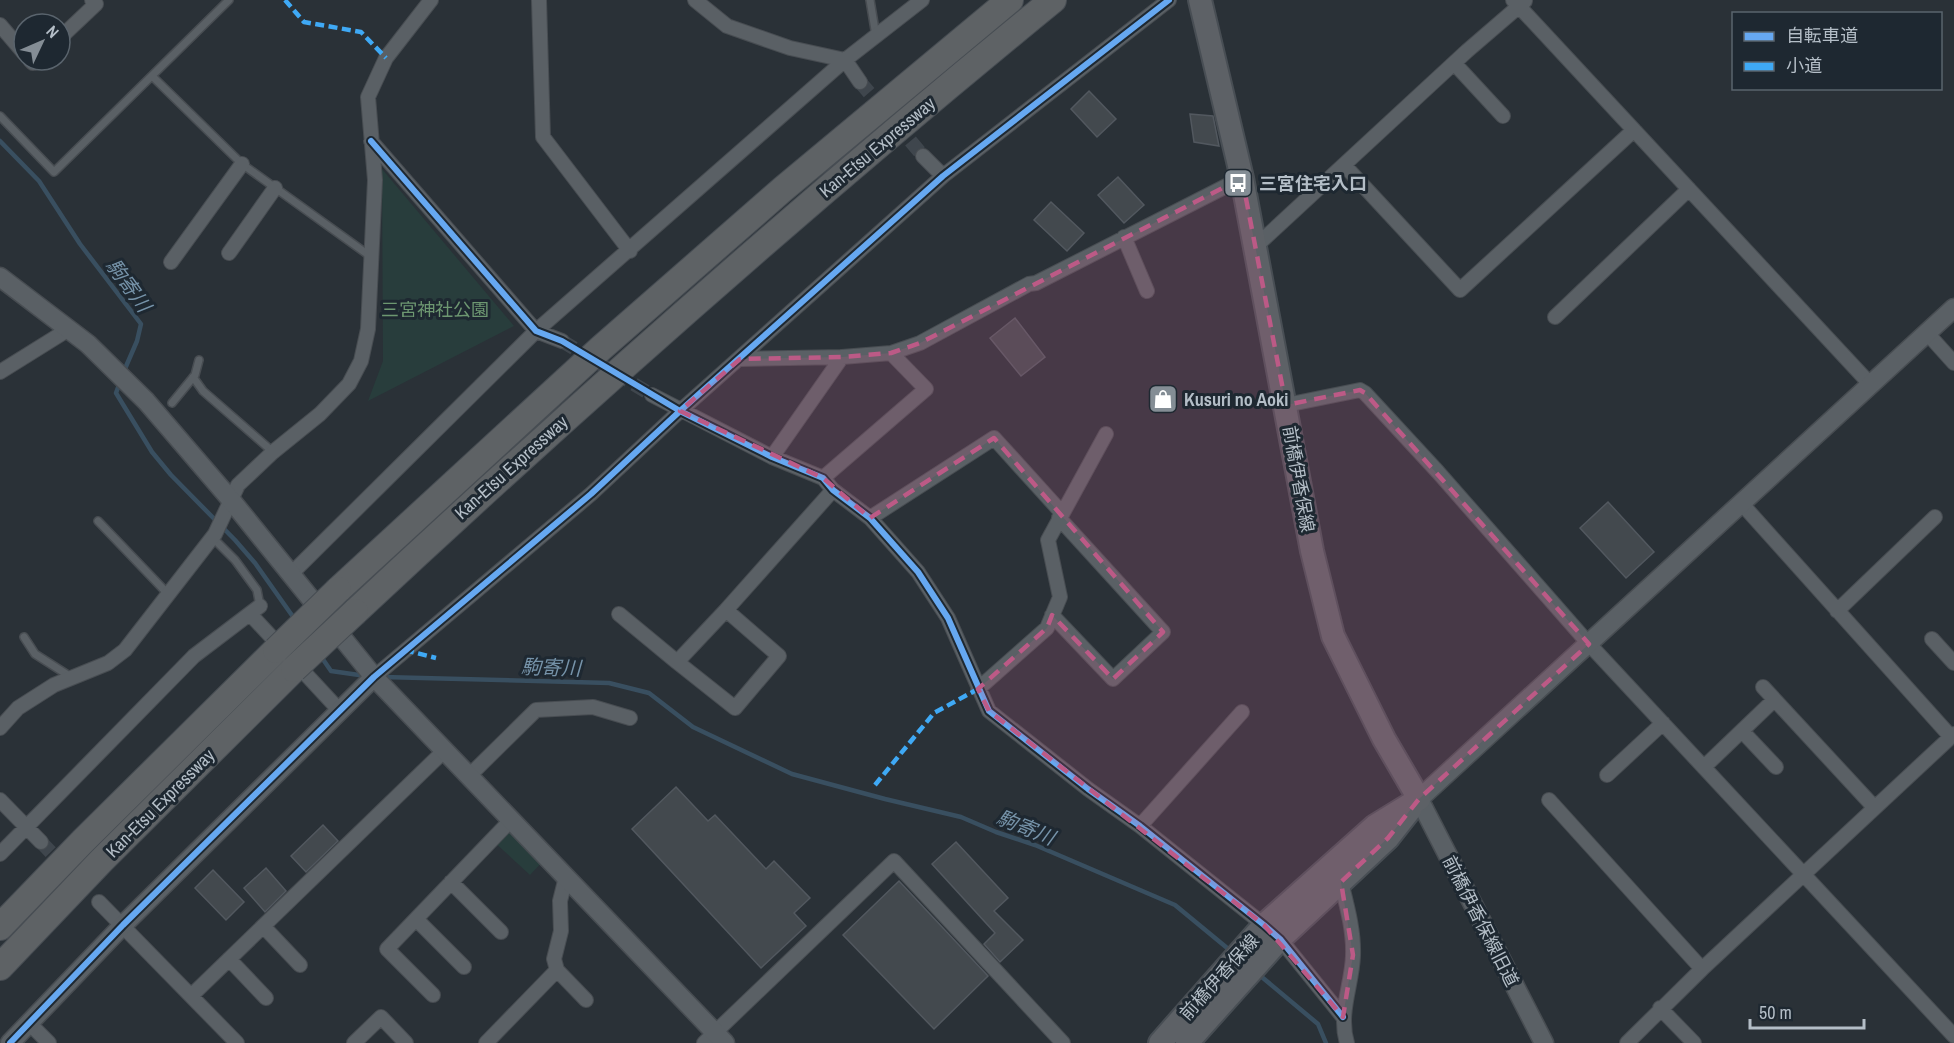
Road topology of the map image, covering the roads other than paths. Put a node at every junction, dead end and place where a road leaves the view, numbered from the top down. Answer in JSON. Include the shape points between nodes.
{"nodes":[{"id":1,"x":92,"y":0,"type":"edge"},
{"id":2,"x":229,"y":0,"type":"edge"},
{"id":3,"x":431,"y":0,"type":"edge"},
{"id":4,"x":539,"y":0,"type":"edge"},
{"id":5,"x":695,"y":0,"type":"edge"},
{"id":6,"x":870,"y":0,"type":"edge"},
{"id":7,"x":922,"y":0,"type":"edge"},
{"id":8,"x":1010,"y":0,"type":"edge"},
{"id":9,"x":1053,"y":0,"type":"edge"},
{"id":10,"x":1169,"y":0,"type":"edge"},
{"id":11,"x":1200,"y":0,"type":"edge"},
{"id":12,"x":1520,"y":2,"type":"edge"},
{"id":13,"x":0,"y":25,"type":"edge"},
{"id":14,"x":72,"y":27,"type":"edge"},
{"id":15,"x":876,"y":37,"type":"junction"},
{"id":16,"x":12,"y":39,"type":"edge"},
{"id":17,"x":845,"y":60,"type":"junction"},
{"id":18,"x":1454,"y":63,"type":"junction"},
{"id":19,"x":152,"y":76,"type":"junction"},
{"id":20,"x":860,"y":82,"type":"tunnel mouth"},
{"id":21,"x":0,"y":116,"type":"edge"},
{"id":22,"x":1503,"y":116,"type":"dead end"},
{"id":23,"x":1634,"y":130,"type":"junction"},
{"id":24,"x":371,"y":141,"type":"junction"},
{"id":25,"x":923,"y":156,"type":"tunnel mouth"},
{"id":26,"x":242,"y":164,"type":"junction"},
{"id":27,"x":1344,"y":165,"type":"junction"},
{"id":28,"x":943,"y":176,"type":"junction"},
{"id":29,"x":1242,"y":178,"type":"junction"},
{"id":30,"x":275,"y":188,"type":"junction"},
{"id":31,"x":1689,"y":189,"type":"junction"},
{"id":32,"x":1124,"y":237,"type":"junction"},
{"id":33,"x":1255,"y":247,"type":"junction"},
{"id":34,"x":630,"y":251,"type":"junction"},
{"id":35,"x":229,"y":253,"type":"dead end"},
{"id":36,"x":370,"y":256,"type":"junction"},
{"id":37,"x":171,"y":262,"type":"dead end"},
{"id":38,"x":0,"y":277,"type":"edge"},
{"id":39,"x":1147,"y":291,"type":"dead end"},
{"id":40,"x":1954,"y":308,"type":"edge"},
{"id":41,"x":1555,"y":317,"type":"dead end"},
{"id":42,"x":69,"y":329,"type":"junction"},
{"id":43,"x":536,"y":331,"type":"junction"},
{"id":44,"x":1927,"y":333,"type":"junction"},
{"id":45,"x":562,"y":341,"type":"tunnel mouth"},
{"id":46,"x":891,"y":353,"type":"junction"},
{"id":47,"x":843,"y":357,"type":"junction"},
{"id":48,"x":740,"y":359,"type":"junction"},
{"id":49,"x":199,"y":360,"type":"dead end"},
{"id":50,"x":1954,"y":363,"type":"edge"},
{"id":51,"x":0,"y":372,"type":"edge"},
{"id":52,"x":193,"y":377,"type":"junction"},
{"id":53,"x":1872,"y":385,"type":"junction"},
{"id":54,"x":652,"y":394,"type":"tunnel mouth"},
{"id":55,"x":172,"y":404,"type":"dead end"},
{"id":56,"x":1286,"y":405,"type":"junction"},
{"id":57,"x":680,"y":411,"type":"junction"},
{"id":58,"x":1106,"y":434,"type":"dead end"},
{"id":59,"x":273,"y":452,"type":"junction"},
{"id":60,"x":772,"y":457,"type":"junction"},
{"id":61,"x":823,"y":478,"type":"junction"},
{"id":62,"x":833,"y":490,"type":"junction"},
{"id":63,"x":1742,"y":504,"type":"junction"},
{"id":64,"x":229,"y":507,"type":"junction"},
{"id":65,"x":1060,"y":515,"type":"junction"},
{"id":66,"x":1935,"y":517,"type":"dead end"},
{"id":67,"x":870,"y":518,"type":"junction"},
{"id":68,"x":98,"y":521,"type":"dead end"},
{"id":69,"x":213,"y":536,"type":"junction"},
{"id":70,"x":291,"y":574,"type":"junction"},
{"id":71,"x":168,"y":594,"type":"junction"},
{"id":72,"x":255,"y":610,"type":"junction"},
{"id":73,"x":726,"y":610,"type":"junction"},
{"id":74,"x":1838,"y":611,"type":"junction"},
{"id":75,"x":619,"y":614,"type":"dead end"},
{"id":76,"x":1052,"y":615,"type":"junction"},
{"id":77,"x":24,"y":637,"type":"dead end"},
{"id":78,"x":1932,"y":639,"type":"dead end"},
{"id":79,"x":1589,"y":644,"type":"junction"},
{"id":80,"x":677,"y":662,"type":"junction"},
{"id":81,"x":1954,"y":663,"type":"edge"},
{"id":82,"x":374,"y":677,"type":"junction"},
{"id":83,"x":72,"y":678,"type":"junction"},
{"id":84,"x":1763,"y":687,"type":"dead end"},
{"id":85,"x":978,"y":689,"type":"junction"},
{"id":86,"x":1774,"y":700,"type":"junction"},
{"id":87,"x":340,"y":711,"type":"junction"},
{"id":88,"x":1242,"y":712,"type":"dead end"},
{"id":89,"x":630,"y":718,"type":"dead end"},
{"id":90,"x":1663,"y":723,"type":"junction"},
{"id":91,"x":0,"y":728,"type":"edge"},
{"id":92,"x":1742,"y":731,"type":"junction"},
{"id":93,"x":1953,"y":735,"type":"edge"},
{"id":94,"x":445,"y":750,"type":"junction"},
{"id":95,"x":1704,"y":767,"type":"junction"},
{"id":96,"x":1776,"y":767,"type":"dead end"},
{"id":97,"x":1607,"y":775,"type":"dead end"},
{"id":98,"x":469,"y":776,"type":"junction"},
{"id":99,"x":1419,"y":799,"type":"junction"},
{"id":100,"x":0,"y":800,"type":"edge"},
{"id":101,"x":1549,"y":800,"type":"dead end"},
{"id":102,"x":1874,"y":807,"type":"junction"},
{"id":103,"x":511,"y":820,"type":"junction"},
{"id":104,"x":26,"y":826,"type":"junction"},
{"id":105,"x":1140,"y":826,"type":"junction"},
{"id":106,"x":40,"y":842,"type":"tunnel mouth"},
{"id":107,"x":0,"y":854,"type":"edge"},
{"id":108,"x":1804,"y":873,"type":"junction"},
{"id":109,"x":566,"y":877,"type":"junction"},
{"id":110,"x":451,"y":882,"type":"junction"},
{"id":111,"x":1341,"y":882,"type":"junction"},
{"id":112,"x":99,"y":902,"type":"dead end"},
{"id":113,"x":416,"y":919,"type":"junction"},
{"id":114,"x":123,"y":925,"type":"junction"},
{"id":115,"x":263,"y":926,"type":"junction"},
{"id":116,"x":0,"y":927,"type":"edge"},
{"id":117,"x":501,"y":932,"type":"dead end"},
{"id":118,"x":1272,"y":932,"type":"junction"},
{"id":119,"x":230,"y":959,"type":"junction"},
{"id":120,"x":300,"y":965,"type":"dead end"},
{"id":121,"x":0,"y":967,"type":"edge"},
{"id":122,"x":464,"y":967,"type":"dead end"},
{"id":123,"x":1702,"y":969,"type":"junction"},
{"id":124,"x":557,"y":970,"type":"junction"},
{"id":125,"x":1234,"y":974,"type":"junction"},
{"id":126,"x":433,"y":994,"type":"dead end"},
{"id":127,"x":191,"y":996,"type":"junction"},
{"id":128,"x":266,"y":998,"type":"dead end"},
{"id":129,"x":586,"y":1000,"type":"dead end"},
{"id":130,"x":1660,"y":1008,"type":"junction"},
{"id":131,"x":1343,"y":1017,"type":"junction"},
{"id":132,"x":29,"y":1023,"type":"junction"},
{"id":133,"x":1954,"y":1036,"type":"edge"},
{"id":134,"x":715,"y":1040,"type":"edge"},
{"id":135,"x":10,"y":1043,"type":"edge"},
{"id":136,"x":49,"y":1043,"type":"edge"},
{"id":137,"x":237,"y":1043,"type":"edge"},
{"id":138,"x":354,"y":1043,"type":"edge"},
{"id":139,"x":406,"y":1043,"type":"edge"},
{"id":140,"x":486,"y":1043,"type":"edge"},
{"id":141,"x":1063,"y":1043,"type":"edge"},
{"id":142,"x":1160,"y":1043,"type":"edge"},
{"id":143,"x":1187,"y":1043,"type":"edge"},
{"id":144,"x":1347,"y":1043,"type":"edge"},
{"id":145,"x":1544,"y":1043,"type":"edge"},
{"id":146,"x":1627,"y":1043,"type":"edge"},
{"id":147,"x":1694,"y":1043,"type":"edge"}],
"edges":[{"from":1,"to":14,"type":"street","via":[[96,4]]},
{"from":2,"to":19,"type":"lane"},
{"from":3,"to":24,"type":"street","via":[[386,58],[368,97]]},
{"from":4,"to":34,"type":"street","via":[[543,137]]},
{"from":5,"to":17,"type":"street","via":[[727,26],[790,48]]},
{"from":6,"to":15,"type":"lane"},
{"from":7,"to":15,"type":"street"},
{"from":8,"to":116,"type":"highway","name":"Kan-Etsu Expressway","bridge":true,"via":[[617,334],[338,590]]},
{"from":9,"to":121,"type":"highway","name":"Kan-Etsu Expressway","bridge":true,"via":[[803,210],[507,470],[294,669]]},
{"from":10,"to":28,"type":"street"},
{"from":11,"to":29,"type":"main road","name":"前橋伊香保線"},
{"from":12,"to":18,"type":"street"},
{"from":12,"to":23,"type":"street"},
{"from":13,"to":16,"type":"street"},
{"from":15,"to":17,"type":"street"},
{"from":17,"to":20,"type":"street"},
{"from":17,"to":34,"type":"street"},
{"from":18,"to":22,"type":"street"},
{"from":18,"to":27,"type":"street"},
{"from":19,"to":21,"type":"lane","via":[[54,172]]},
{"from":19,"to":26,"type":"lane"},
{"from":23,"to":27,"type":"street","via":[[1460,290]]},
{"from":23,"to":31,"type":"street"},
{"from":24,"to":36,"type":"street","via":[[375,180]]},
{"from":24,"to":43,"type":"street"},
{"from":25,"to":28,"type":"street"},
{"from":26,"to":30,"type":"lane"},
{"from":26,"to":37,"type":"street"},
{"from":27,"to":33,"type":"street"},
{"from":28,"to":48,"type":"street"},
{"from":29,"to":32,"type":"street"},
{"from":29,"to":33,"type":"main road","name":"前橋伊香保線"},
{"from":30,"to":35,"type":"street"},
{"from":30,"to":36,"type":"lane"},
{"from":31,"to":41,"type":"street"},
{"from":31,"to":53,"type":"street"},
{"from":32,"to":39,"type":"street"},
{"from":32,"to":46,"type":"street","via":[[920,343]]},
{"from":33,"to":56,"type":"main road","name":"前橋伊香保線"},
{"from":34,"to":43,"type":"street"},
{"from":36,"to":59,"type":"street","via":[[368,329],[361,362],[350,384]]},
{"from":38,"to":42,"type":"street"},
{"from":40,"to":44,"type":"street"},
{"from":42,"to":51,"type":"street"},
{"from":42,"to":64,"type":"street","via":[[146,401]]},
{"from":43,"to":45,"type":"street"},
{"from":43,"to":70,"type":"street"},
{"from":44,"to":50,"type":"street"},
{"from":44,"to":53,"type":"street"},
{"from":46,"to":47,"type":"street"},
{"from":46,"to":61,"type":"street","via":[[926,389]]},
{"from":47,"to":48,"type":"street"},
{"from":47,"to":60,"type":"street"},
{"from":48,"to":57,"type":"street"},
{"from":49,"to":52,"type":"lane"},
{"from":52,"to":55,"type":"lane"},
{"from":52,"to":59,"type":"lane","via":[[203,391]]},
{"from":53,"to":63,"type":"street"},
{"from":54,"to":57,"type":"street"},
{"from":56,"to":79,"type":"street","via":[[1360,390],[1365,393]]},
{"from":56,"to":99,"type":"main road","name":"前橋伊香保線","via":[[1312,551],[1333,636],[1384,740]]},
{"from":57,"to":60,"type":"street"},
{"from":57,"to":82,"type":"street","via":[[591,494]]},
{"from":58,"to":65,"type":"street"},
{"from":59,"to":64,"type":"street","via":[[238,485]]},
{"from":60,"to":61,"type":"street"},
{"from":61,"to":62,"type":"street"},
{"from":62,"to":67,"type":"street"},
{"from":62,"to":73,"type":"street"},
{"from":63,"to":74,"type":"street"},
{"from":63,"to":79,"type":"street"},
{"from":64,"to":69,"type":"street"},
{"from":64,"to":70,"type":"street"},
{"from":65,"to":67,"type":"street","via":[[994,438]]},
{"from":65,"to":76,"type":"street","via":[[1048,540],[1060,597]]},
{"from":65,"to":76,"type":"street","via":[[1163,632],[1113,679]]},
{"from":66,"to":74,"type":"street"},
{"from":67,"to":85,"type":"street","via":[[918,572],[948,618]]},
{"from":68,"to":71,"type":"lane"},
{"from":69,"to":71,"type":"street"},
{"from":69,"to":72,"type":"lane","via":[[257,590]]},
{"from":70,"to":82,"type":"street"},
{"from":71,"to":83,"type":"street","via":[[125,650],[108,663]]},
{"from":72,"to":87,"type":"street"},
{"from":72,"to":104,"type":"street","via":[[194,656]]},
{"from":73,"to":80,"type":"street"},
{"from":73,"to":80,"type":"street","via":[[779,656],[735,708]]},
{"from":74,"to":93,"type":"street"},
{"from":75,"to":80,"type":"street"},
{"from":76,"to":85,"type":"street","via":[[1047,628]]},
{"from":77,"to":83,"type":"lane","via":[[35,654]]},
{"from":78,"to":81,"type":"street"},
{"from":79,"to":90,"type":"street"},
{"from":79,"to":99,"type":"street"},
{"from":82,"to":87,"type":"street"},
{"from":82,"to":94,"type":"street"},
{"from":83,"to":91,"type":"street","via":[[18,708]]},
{"from":84,"to":86,"type":"street"},
{"from":85,"to":105,"type":"street","via":[[988,711]]},
{"from":86,"to":92,"type":"street"},
{"from":86,"to":102,"type":"street"},
{"from":87,"to":114,"type":"street"},
{"from":88,"to":105,"type":"street"},
{"from":89,"to":98,"type":"street","via":[[593,707],[536,710]]},
{"from":90,"to":95,"type":"street"},
{"from":90,"to":97,"type":"street"},
{"from":92,"to":95,"type":"street"},
{"from":92,"to":96,"type":"street"},
{"from":93,"to":102,"type":"street"},
{"from":94,"to":98,"type":"street"},
{"from":94,"to":115,"type":"street"},
{"from":95,"to":108,"type":"street"},
{"from":98,"to":103,"type":"street"},
{"from":99,"to":111,"type":"main road","name":"前橋伊香保線","via":[[1388,838]]},
{"from":99,"to":118,"type":"main road","name":"前橋伊香保線","via":[[1375,826]]},
{"from":99,"to":145,"type":"street","name":"前橋伊香保線旧道"},
{"from":100,"to":104,"type":"street"},
{"from":101,"to":123,"type":"street"},
{"from":102,"to":108,"type":"street"},
{"from":103,"to":109,"type":"street"},
{"from":103,"to":110,"type":"street"},
{"from":104,"to":106,"type":"street"},
{"from":104,"to":107,"type":"street"},
{"from":105,"to":118,"type":"street"},
{"from":108,"to":123,"type":"street"},
{"from":108,"to":133,"type":"street"},
{"from":109,"to":124,"type":"street","via":[[554,959]]},
{"from":109,"to":134,"type":"street"},
{"from":110,"to":113,"type":"street"},
{"from":110,"to":117,"type":"street"},
{"from":111,"to":118,"type":"main road","name":"前橋伊香保線"},
{"from":111,"to":131,"type":"street","via":[[1350,918],[1353,955]]},
{"from":112,"to":114,"type":"street"},
{"from":113,"to":122,"type":"street"},
{"from":113,"to":126,"type":"street","via":[[387,949]]},
{"from":114,"to":127,"type":"street"},
{"from":114,"to":132,"type":"street"},
{"from":115,"to":119,"type":"street"},
{"from":115,"to":120,"type":"street"},
{"from":118,"to":125,"type":"main road","name":"前橋伊香保線"},
{"from":118,"to":131,"type":"street"},
{"from":119,"to":127,"type":"street"},
{"from":119,"to":128,"type":"street"},
{"from":123,"to":130,"type":"street"},
{"from":124,"to":129,"type":"street"},
{"from":124,"to":140,"type":"street"},
{"from":125,"to":142,"type":"main road","name":"前橋伊香保線"},
{"from":125,"to":143,"type":"main road","name":"前橋伊香保線"},
{"from":127,"to":137,"type":"street"},
{"from":130,"to":146,"type":"street"},
{"from":130,"to":147,"type":"street"},
{"from":131,"to":144,"type":"street"},
{"from":132,"to":135,"type":"street"},
{"from":132,"to":136,"type":"street"},
{"from":134,"to":141,"type":"street","via":[[894,861]]},
{"from":138,"to":139,"type":"street","via":[[381,1017]]}]}
